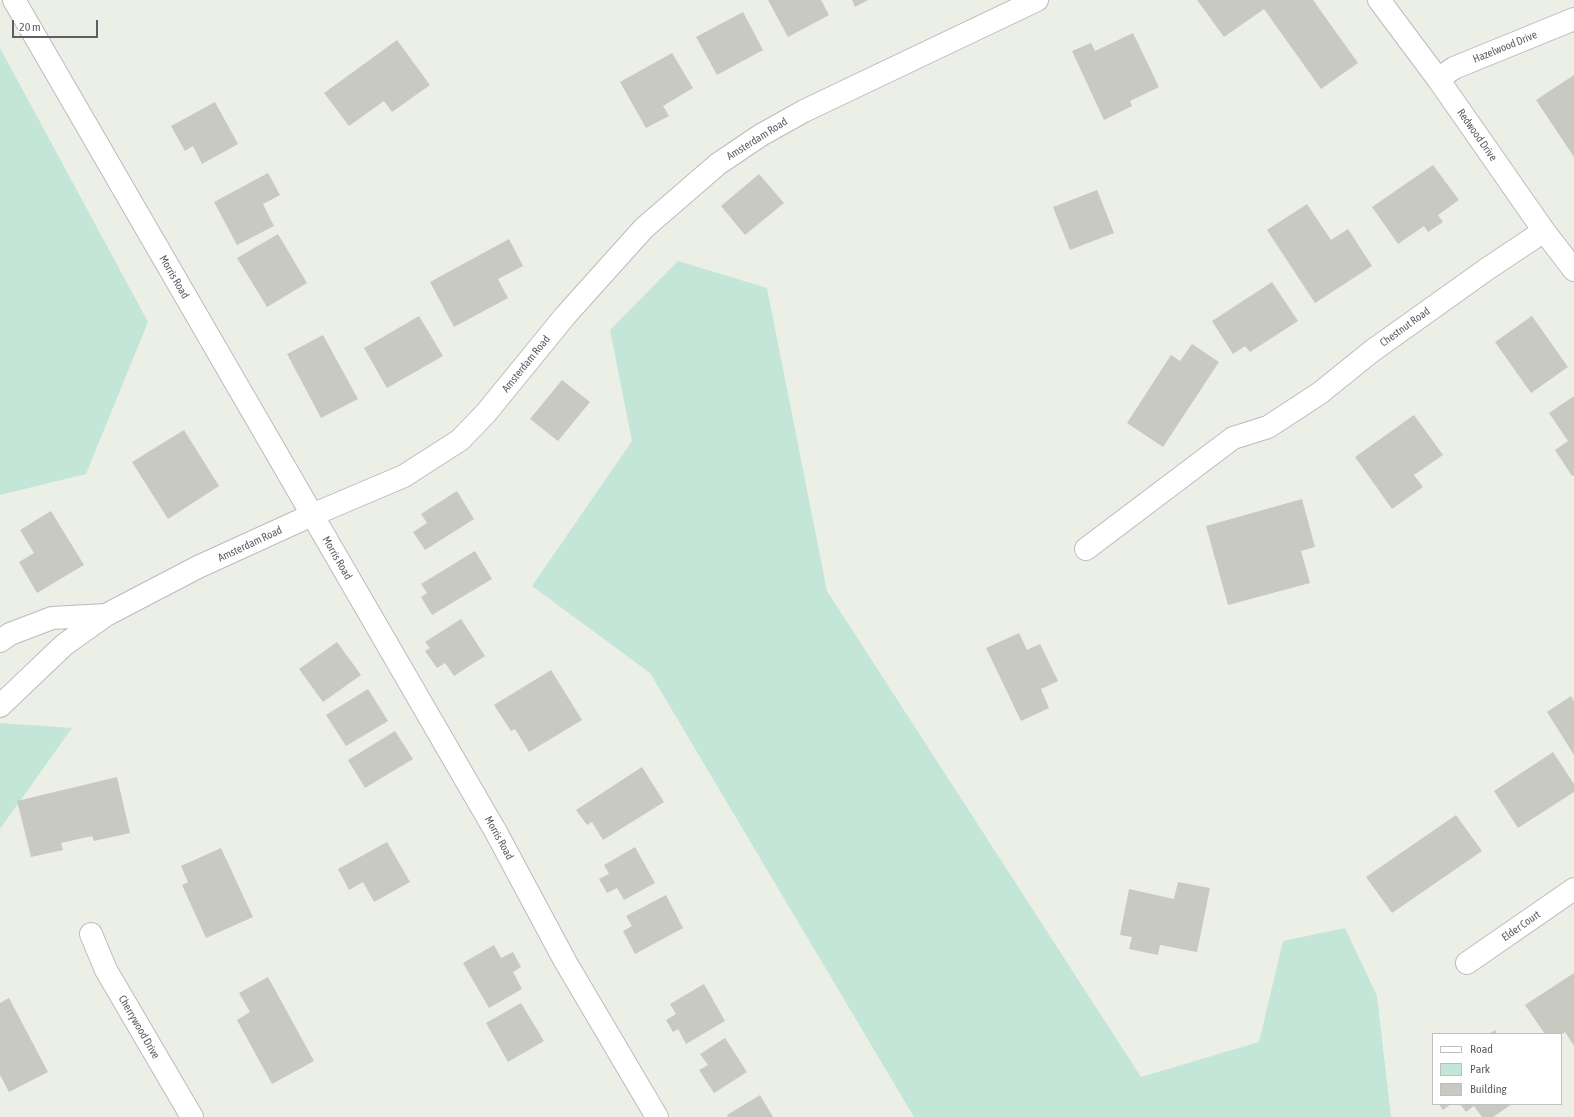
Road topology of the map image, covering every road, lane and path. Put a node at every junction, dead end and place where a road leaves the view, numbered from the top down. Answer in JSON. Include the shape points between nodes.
{"nodes":[{"id":1,"x":14,"y":0,"type":"edge"},
{"id":2,"x":1037,"y":0,"type":"edge"},
{"id":3,"x":1380,"y":0,"type":"edge"},
{"id":4,"x":1574,"y":19,"type":"edge"},
{"id":5,"x":1438,"y":79,"type":"junction"},
{"id":6,"x":1544,"y":231,"type":"junction"},
{"id":7,"x":1574,"y":270,"type":"edge"},
{"id":8,"x":312,"y":515,"type":"junction"},
{"id":9,"x":1086,"y":549,"type":"dead end"},
{"id":10,"x":106,"y":614,"type":"junction"},
{"id":11,"x":0,"y":641,"type":"edge"},
{"id":12,"x":0,"y":706,"type":"edge"},
{"id":13,"x":1574,"y":889,"type":"edge"},
{"id":14,"x":91,"y":934,"type":"dead end"},
{"id":15,"x":1468,"y":963,"type":"dead end"},
{"id":16,"x":192,"y":1117,"type":"edge"},
{"id":17,"x":657,"y":1117,"type":"edge"}],
"edges":[{"from":1,"to":8,"type":"street","name":"Morris Road"},
{"from":2,"to":8,"type":"street","name":"Amsterdam Road","via":[[804,111],[761,135],[718,164],[644,228],[460,440],[404,476]]},
{"from":3,"to":5,"type":"street","name":"Redwood Drive"},
{"from":4,"to":5,"type":"street","name":"Hazelwood Drive","via":[[1454,68]]},
{"from":5,"to":6,"type":"street","name":"Redwood Drive"},
{"from":6,"to":7,"type":"street","name":"Redwood Drive"},
{"from":6,"to":9,"type":"street","name":"Chestnut Road","via":[[1372,351],[1320,393],[1268,427],[1233,438]]},
{"from":8,"to":10,"type":"street","name":"Amsterdam Road","via":[[198,567]]},
{"from":8,"to":17,"type":"street","name":"Morris Road","via":[[496,832],[565,961]]},
{"from":10,"to":11,"type":"street","via":[[52,618],[10,634]]},
{"from":10,"to":12,"type":"street","name":"Amsterdam Road","via":[[64,646]]},
{"from":13,"to":15,"type":"street","name":"Elder Court"},
{"from":14,"to":16,"type":"street","name":"Cherrywood Drive","via":[[106,970]]}]}
